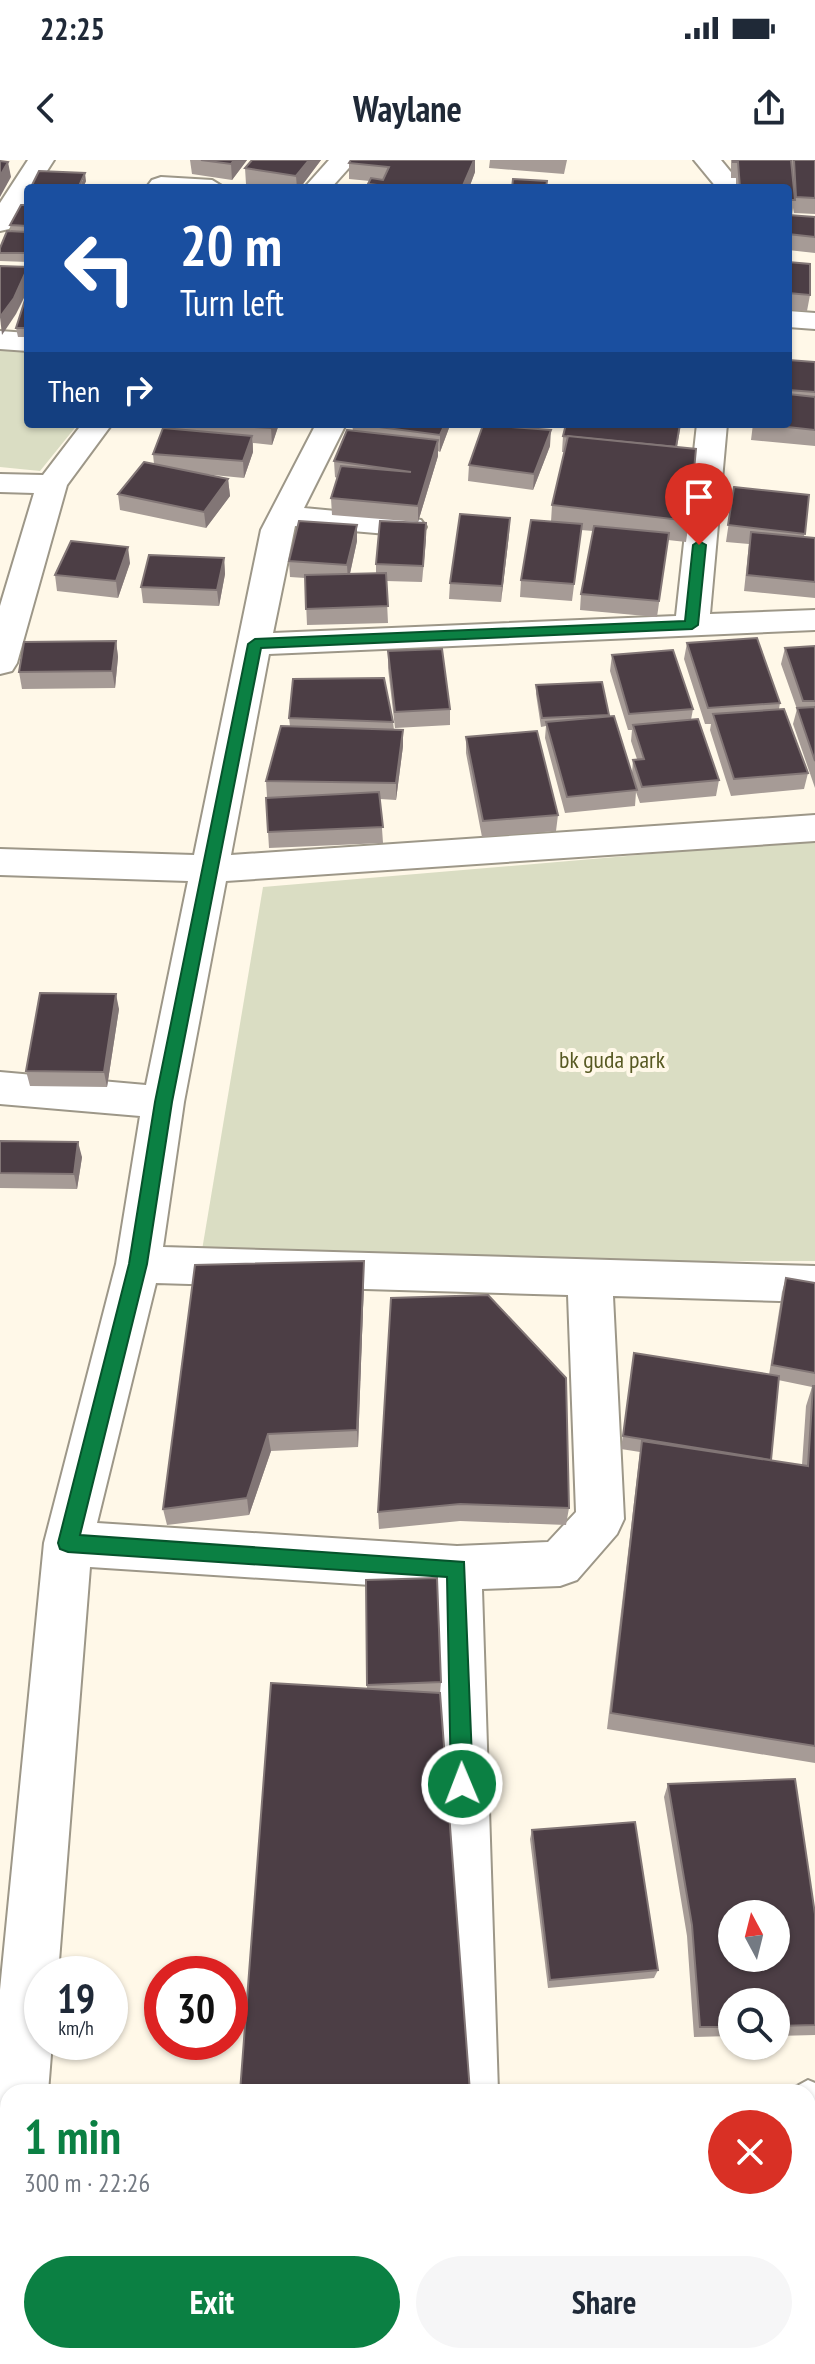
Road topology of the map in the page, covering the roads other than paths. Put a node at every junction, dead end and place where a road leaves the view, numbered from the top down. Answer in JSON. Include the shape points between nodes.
{"nodes":[{"id":1,"x":41,"y":160,"type":"edge"},
{"id":2,"x":343,"y":160,"type":"edge"},
{"id":3,"x":707,"y":160,"type":"edge"},
{"id":4,"x":25,"y":184,"type":"edge"},
{"id":5,"x":321,"y":184,"type":"edge"},
{"id":6,"x":728,"y":184,"type":"edge"},
{"id":7,"x":24,"y":186,"type":"edge"},
{"id":8,"x":0,"y":223,"type":"edge"},
{"id":9,"x":792,"y":319,"type":"edge"},
{"id":10,"x":815,"y":321,"type":"edge"},
{"id":11,"x":0,"y":340,"type":"edge"},
{"id":12,"x":24,"y":342,"type":"edge"},
{"id":13,"x":94,"y":428,"type":"edge"},
{"id":14,"x":329,"y":428,"type":"edge"},
{"id":15,"x":712,"y":428,"type":"edge"},
{"id":16,"x":0,"y":483,"type":"edge"},
{"id":17,"x":52,"y":484,"type":"junction"},
{"id":18,"x":704,"y":491,"type":"junction"},
{"id":19,"x":736,"y":495,"type":"edge"},
{"id":20,"x":284,"y":516,"type":"junction"},
{"id":21,"x":410,"y":527,"type":"edge"},
{"id":22,"x":815,"y":620,"type":"edge"},
{"id":23,"x":692,"y":625,"type":"junction"},
{"id":24,"x":255,"y":644,"type":"junction"},
{"id":25,"x":0,"y":663,"type":"edge"},
{"id":26,"x":815,"y":828,"type":"edge"},
{"id":27,"x":0,"y":862,"type":"edge"},
{"id":28,"x":210,"y":869,"type":"junction"},
{"id":29,"x":0,"y":1088,"type":"edge"},
{"id":30,"x":163,"y":1102,"type":"junction"},
{"id":31,"x":138,"y":1264,"type":"junction"},
{"id":32,"x":590,"y":1277,"type":"junction"},
{"id":33,"x":815,"y":1284,"type":"edge"},
{"id":34,"x":68,"y":1543,"type":"junction"},
{"id":35,"x":457,"y":1568,"type":"junction"},
{"id":36,"x":20,"y":2084,"type":"edge"},
{"id":37,"x":469,"y":2084,"type":"edge"}],
"edges":[{"from":1,"to":4,"type":"street"},
{"from":2,"to":5,"type":"street"},
{"from":3,"to":6,"type":"street"},
{"from":7,"to":8,"type":"street"},
{"from":9,"to":10,"type":"street"},
{"from":11,"to":12,"type":"street"},
{"from":13,"to":17,"type":"street"},
{"from":14,"to":20,"type":"street"},
{"from":15,"to":18,"type":"street"},
{"from":16,"to":17,"type":"street"},
{"from":17,"to":25,"type":"street"},
{"from":18,"to":19,"type":"street"},
{"from":18,"to":23,"type":"street"},
{"from":20,"to":21,"type":"street"},
{"from":20,"to":24,"type":"street"},
{"from":22,"to":23,"type":"street"},
{"from":23,"to":24,"type":"street"},
{"from":24,"to":28,"type":"street"},
{"from":26,"to":28,"type":"street"},
{"from":27,"to":28,"type":"street"},
{"from":28,"to":30,"type":"street"},
{"from":29,"to":30,"type":"street"},
{"from":30,"to":31,"type":"street"},
{"from":31,"to":32,"type":"street"},
{"from":31,"to":34,"type":"street"},
{"from":32,"to":33,"type":"street"},
{"from":32,"to":35,"type":"street","via":[[600,1519],[560,1564]]},
{"from":34,"to":35,"type":"street"},
{"from":34,"to":36,"type":"street"},
{"from":35,"to":37,"type":"street"}]}
